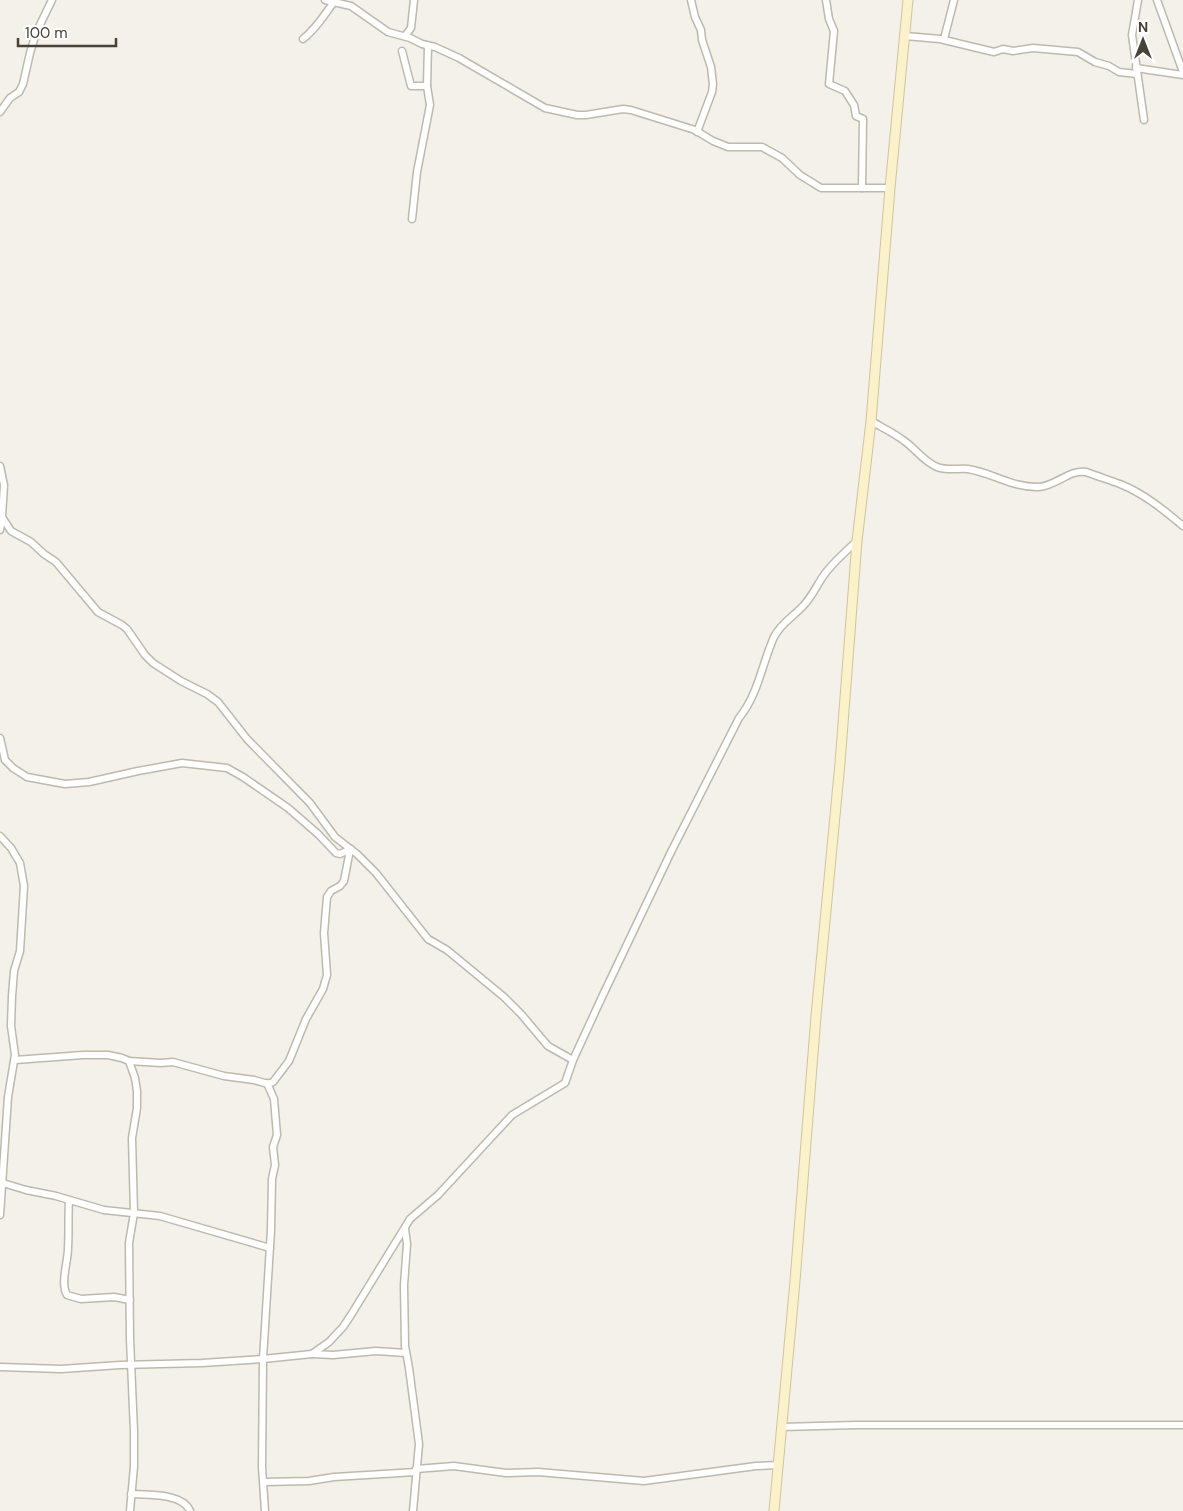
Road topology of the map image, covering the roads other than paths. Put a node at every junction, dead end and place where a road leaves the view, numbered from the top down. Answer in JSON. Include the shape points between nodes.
{"nodes":[{"id":1,"x":52,"y":0,"type":"edge"},
{"id":2,"x":324,"y":0,"type":"edge"},
{"id":3,"x":414,"y":0,"type":"edge"},
{"id":4,"x":692,"y":0,"type":"edge"},
{"id":5,"x":826,"y":0,"type":"edge"},
{"id":6,"x":908,"y":0,"type":"edge"},
{"id":7,"x":954,"y":0,"type":"edge"},
{"id":8,"x":1138,"y":0,"type":"edge"},
{"id":9,"x":1157,"y":0,"type":"edge"},
{"id":10,"x":334,"y":2,"type":"junction"},
{"id":11,"x":405,"y":36,"type":"junction"},
{"id":12,"x":905,"y":36,"type":"junction"},
{"id":13,"x":303,"y":39,"type":"dead end"},
{"id":14,"x":944,"y":40,"type":"junction"},
{"id":15,"x":428,"y":46,"type":"junction"},
{"id":16,"x":402,"y":51,"type":"dead end"},
{"id":17,"x":1180,"y":65,"type":"junction"},
{"id":18,"x":1137,"y":71,"type":"junction"},
{"id":19,"x":1174,"y":73,"type":"junction"},
{"id":20,"x":1183,"y":74,"type":"edge"},
{"id":21,"x":427,"y":86,"type":"junction"},
{"id":22,"x":0,"y":112,"type":"edge"},
{"id":23,"x":1144,"y":120,"type":"dead end"},
{"id":24,"x":697,"y":132,"type":"junction"},
{"id":25,"x":862,"y":188,"type":"junction"},
{"id":26,"x":890,"y":188,"type":"junction"},
{"id":27,"x":412,"y":219,"type":"dead end"},
{"id":28,"x":871,"y":421,"type":"junction"},
{"id":29,"x":0,"y":466,"type":"edge"},
{"id":30,"x":2,"y":520,"type":"junction"},
{"id":31,"x":1183,"y":526,"type":"edge"},
{"id":32,"x":0,"y":530,"type":"edge"},
{"id":33,"x":857,"y":541,"type":"junction"},
{"id":34,"x":0,"y":738,"type":"edge"},
{"id":35,"x":0,"y":836,"type":"edge"},
{"id":36,"x":351,"y":850,"type":"junction"},
{"id":37,"x":15,"y":1060,"type":"junction"},
{"id":38,"x":573,"y":1060,"type":"junction"},
{"id":39,"x":129,"y":1061,"type":"junction"},
{"id":40,"x":267,"y":1083,"type":"junction"},
{"id":41,"x":3,"y":1183,"type":"junction"},
{"id":42,"x":69,"y":1200,"type":"junction"},
{"id":43,"x":134,"y":1213,"type":"junction"},
{"id":44,"x":0,"y":1215,"type":"edge"},
{"id":45,"x":405,"y":1228,"type":"junction"},
{"id":46,"x":270,"y":1248,"type":"junction"},
{"id":47,"x":130,"y":1300,"type":"junction"},
{"id":48,"x":406,"y":1353,"type":"junction"},
{"id":49,"x":312,"y":1354,"type":"junction"},
{"id":50,"x":263,"y":1359,"type":"junction"},
{"id":51,"x":131,"y":1364,"type":"junction"},
{"id":52,"x":0,"y":1367,"type":"edge"},
{"id":53,"x":1183,"y":1425,"type":"edge"},
{"id":54,"x":781,"y":1427,"type":"junction"},
{"id":55,"x":778,"y":1465,"type":"junction"},
{"id":56,"x":416,"y":1470,"type":"junction"},
{"id":57,"x":264,"y":1482,"type":"junction"},
{"id":58,"x":131,"y":1494,"type":"junction"},
{"id":59,"x":130,"y":1511,"type":"edge"},
{"id":60,"x":190,"y":1511,"type":"edge"},
{"id":61,"x":265,"y":1511,"type":"edge"},
{"id":62,"x":413,"y":1511,"type":"edge"},
{"id":63,"x":774,"y":1511,"type":"edge"}],
"edges":[{"from":1,"to":22,"type":"street","via":[[32,46],[23,84]]},
{"from":2,"to":10,"type":"street"},
{"from":3,"to":11,"type":"street","via":[[410,28]]},
{"from":4,"to":24,"type":"street","via":[[713,84]]},
{"from":5,"to":25,"type":"street","via":[[834,30],[829,82],[831,86],[845,91],[854,105],[856,116],[863,119]]},
{"from":6,"to":12,"type":"main road"},
{"from":7,"to":14,"type":"street"},
{"from":8,"to":18,"type":"street","via":[[1132,35]]},
{"from":9,"to":17,"type":"street"},
{"from":10,"to":11,"type":"street","via":[[351,6],[388,32]]},
{"from":10,"to":13,"type":"street"},
{"from":11,"to":15,"type":"street"},
{"from":12,"to":14,"type":"street"},
{"from":12,"to":26,"type":"main road"},
{"from":14,"to":18,"type":"street","via":[[994,52],[1033,48],[1078,52],[1119,72]]},
{"from":15,"to":21,"type":"street"},
{"from":15,"to":24,"type":"street","via":[[477,67],[546,108],[586,115],[623,108]]},
{"from":16,"to":21,"type":"street","via":[[411,86]]},
{"from":17,"to":19,"type":"street"},
{"from":17,"to":20,"type":"street"},
{"from":18,"to":19,"type":"street"},
{"from":18,"to":23,"type":"street"},
{"from":19,"to":20,"type":"street"},
{"from":21,"to":27,"type":"street","via":[[430,104]]},
{"from":24,"to":25,"type":"street","via":[[728,147],[766,148],[808,182],[821,188]]},
{"from":25,"to":26,"type":"street"},
{"from":26,"to":28,"type":"main road"},
{"from":28,"to":31,"type":"street","via":[[897,436],[937,467],[967,469],[1020,486],[1039,487],[1074,473],[1086,472],[1134,491]]},
{"from":28,"to":33,"type":"main road"},
{"from":29,"to":30,"type":"street","via":[[4,485]]},
{"from":30,"to":32,"type":"street"},
{"from":30,"to":36,"type":"street","via":[[11,531],[32,542],[56,562],[98,612],[127,629],[154,663],[218,702],[247,739],[310,802],[335,837]]},
{"from":33,"to":38,"type":"street","via":[[836,560],[804,606],[786,621],[775,636],[754,693],[671,852]]},
{"from":33,"to":54,"type":"main road"},
{"from":34,"to":36,"type":"street","via":[[5,760],[13,768],[27,777],[65,784],[182,763],[227,768],[288,808],[336,853]]},
{"from":35,"to":37,"type":"street","via":[[20,863],[24,886],[20,951],[12,996]]},
{"from":36,"to":38,"type":"street","via":[[376,872],[430,941],[447,950],[504,996],[548,1046]]},
{"from":36,"to":40,"type":"street","via":[[344,881],[327,897],[324,933],[327,975],[323,989],[289,1060],[273,1082]]},
{"from":37,"to":39,"type":"street","via":[[108,1055]]},
{"from":37,"to":41,"type":"street","via":[[8,1097]]},
{"from":38,"to":45,"type":"street","via":[[565,1083],[509,1118],[438,1195],[410,1219]]},
{"from":39,"to":40,"type":"street","via":[[173,1062],[224,1076]]},
{"from":39,"to":43,"type":"street","via":[[137,1091],[132,1138]]},
{"from":40,"to":46,"type":"street","via":[[274,1099],[277,1134],[273,1147],[275,1165]]},
{"from":41,"to":42,"type":"street"},
{"from":41,"to":44,"type":"street"},
{"from":42,"to":43,"type":"street","via":[[104,1210]]},
{"from":42,"to":47,"type":"street","via":[[65,1292],[77,1299],[114,1297]]},
{"from":43,"to":46,"type":"street","via":[[160,1216]]},
{"from":43,"to":47,"type":"street","via":[[129,1244]]},
{"from":45,"to":48,"type":"street"},
{"from":45,"to":49,"type":"street","via":[[343,1327]]},
{"from":46,"to":50,"type":"street"},
{"from":47,"to":51,"type":"street"},
{"from":48,"to":49,"type":"street"},
{"from":48,"to":56,"type":"street","via":[[419,1444]]},
{"from":49,"to":50,"type":"street"},
{"from":50,"to":51,"type":"street"},
{"from":50,"to":57,"type":"street"},
{"from":51,"to":52,"type":"street","via":[[61,1369]]},
{"from":51,"to":58,"type":"street","via":[[134,1466]]},
{"from":53,"to":54,"type":"street"},
{"from":54,"to":55,"type":"main road"},
{"from":55,"to":56,"type":"street","via":[[644,1481],[498,1472],[454,1466]]},
{"from":55,"to":63,"type":"main road"},
{"from":56,"to":57,"type":"street","via":[[309,1482]]},
{"from":56,"to":62,"type":"street"},
{"from":57,"to":61,"type":"street"},
{"from":58,"to":59,"type":"street"},
{"from":58,"to":60,"type":"street","via":[[174,1497]]}]}
